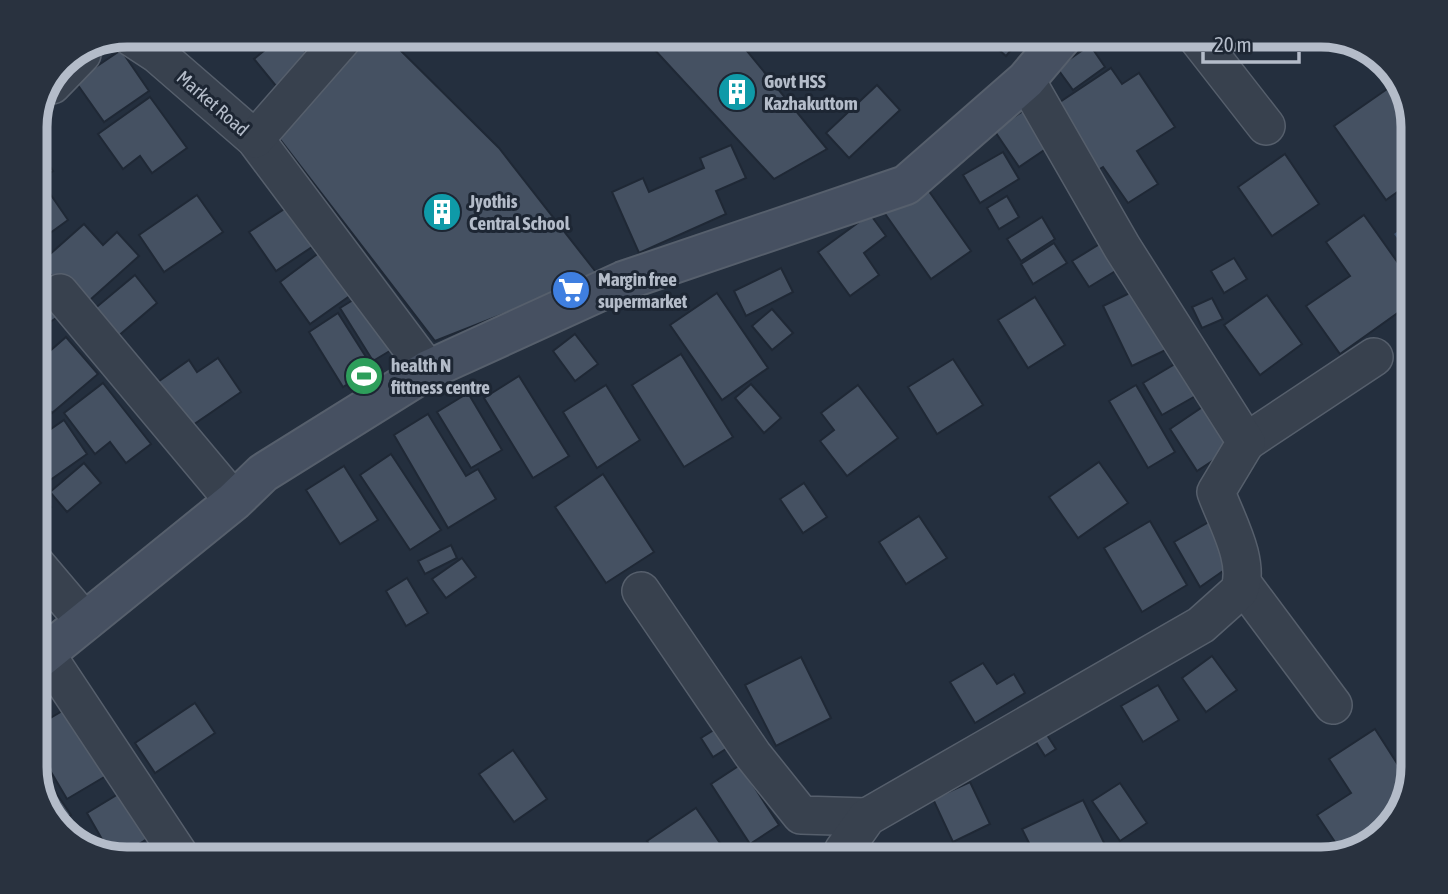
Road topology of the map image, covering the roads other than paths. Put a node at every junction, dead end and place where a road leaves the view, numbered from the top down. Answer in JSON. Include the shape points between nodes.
{"nodes":[{"id":1,"x":147,"y":47,"type":"edge"},
{"id":2,"x":336,"y":47,"type":"edge"},
{"id":3,"x":1054,"y":47,"type":"edge"},
{"id":4,"x":1204,"y":47,"type":"edge"},
{"id":5,"x":1026,"y":80,"type":"junction"},
{"id":6,"x":1266,"y":126,"type":"dead end"},
{"id":7,"x":255,"y":139,"type":"junction"},
{"id":8,"x":60,"y":293,"type":"dead end"},
{"id":9,"x":1374,"y":357,"type":"dead end"},
{"id":10,"x":428,"y":370,"type":"junction"},
{"id":11,"x":1246,"y":442,"type":"junction"},
{"id":12,"x":234,"y":501,"type":"junction"},
{"id":13,"x":47,"y":577,"type":"edge"},
{"id":14,"x":1242,"y":583,"type":"junction"},
{"id":15,"x":641,"y":591,"type":"dead end"},
{"id":16,"x":85,"y":622,"type":"junction"},
{"id":17,"x":47,"y":653,"type":"edge"},
{"id":18,"x":47,"y":667,"type":"edge"},
{"id":19,"x":1333,"y":705,"type":"dead end"},
{"id":20,"x":867,"y":817,"type":"junction"},
{"id":21,"x":174,"y":847,"type":"edge"},
{"id":22,"x":847,"y":847,"type":"edge"}],
"edges":[{"from":1,"to":7,"type":"street","name":"Market Road"},
{"from":2,"to":7,"type":"street","name":"Market Road"},
{"from":3,"to":5,"type":"main road"},
{"from":4,"to":6,"type":"street"},
{"from":5,"to":10,"type":"main road","via":[[906,185],[623,281]]},
{"from":5,"to":11,"type":"street","via":[[1122,247]]},
{"from":7,"to":10,"type":"street"},
{"from":8,"to":12,"type":"street"},
{"from":9,"to":11,"type":"street"},
{"from":10,"to":12,"type":"main road","via":[[263,473]]},
{"from":11,"to":14,"type":"street","via":[[1216,492],[1244,569]]},
{"from":12,"to":16,"type":"main road"},
{"from":13,"to":16,"type":"street"},
{"from":14,"to":19,"type":"street"},
{"from":14,"to":20,"type":"street","via":[[1201,625]]},
{"from":15,"to":20,"type":"street","via":[[753,755],[801,815]]},
{"from":16,"to":17,"type":"main road"},
{"from":18,"to":21,"type":"street"},
{"from":20,"to":22,"type":"street"}]}
